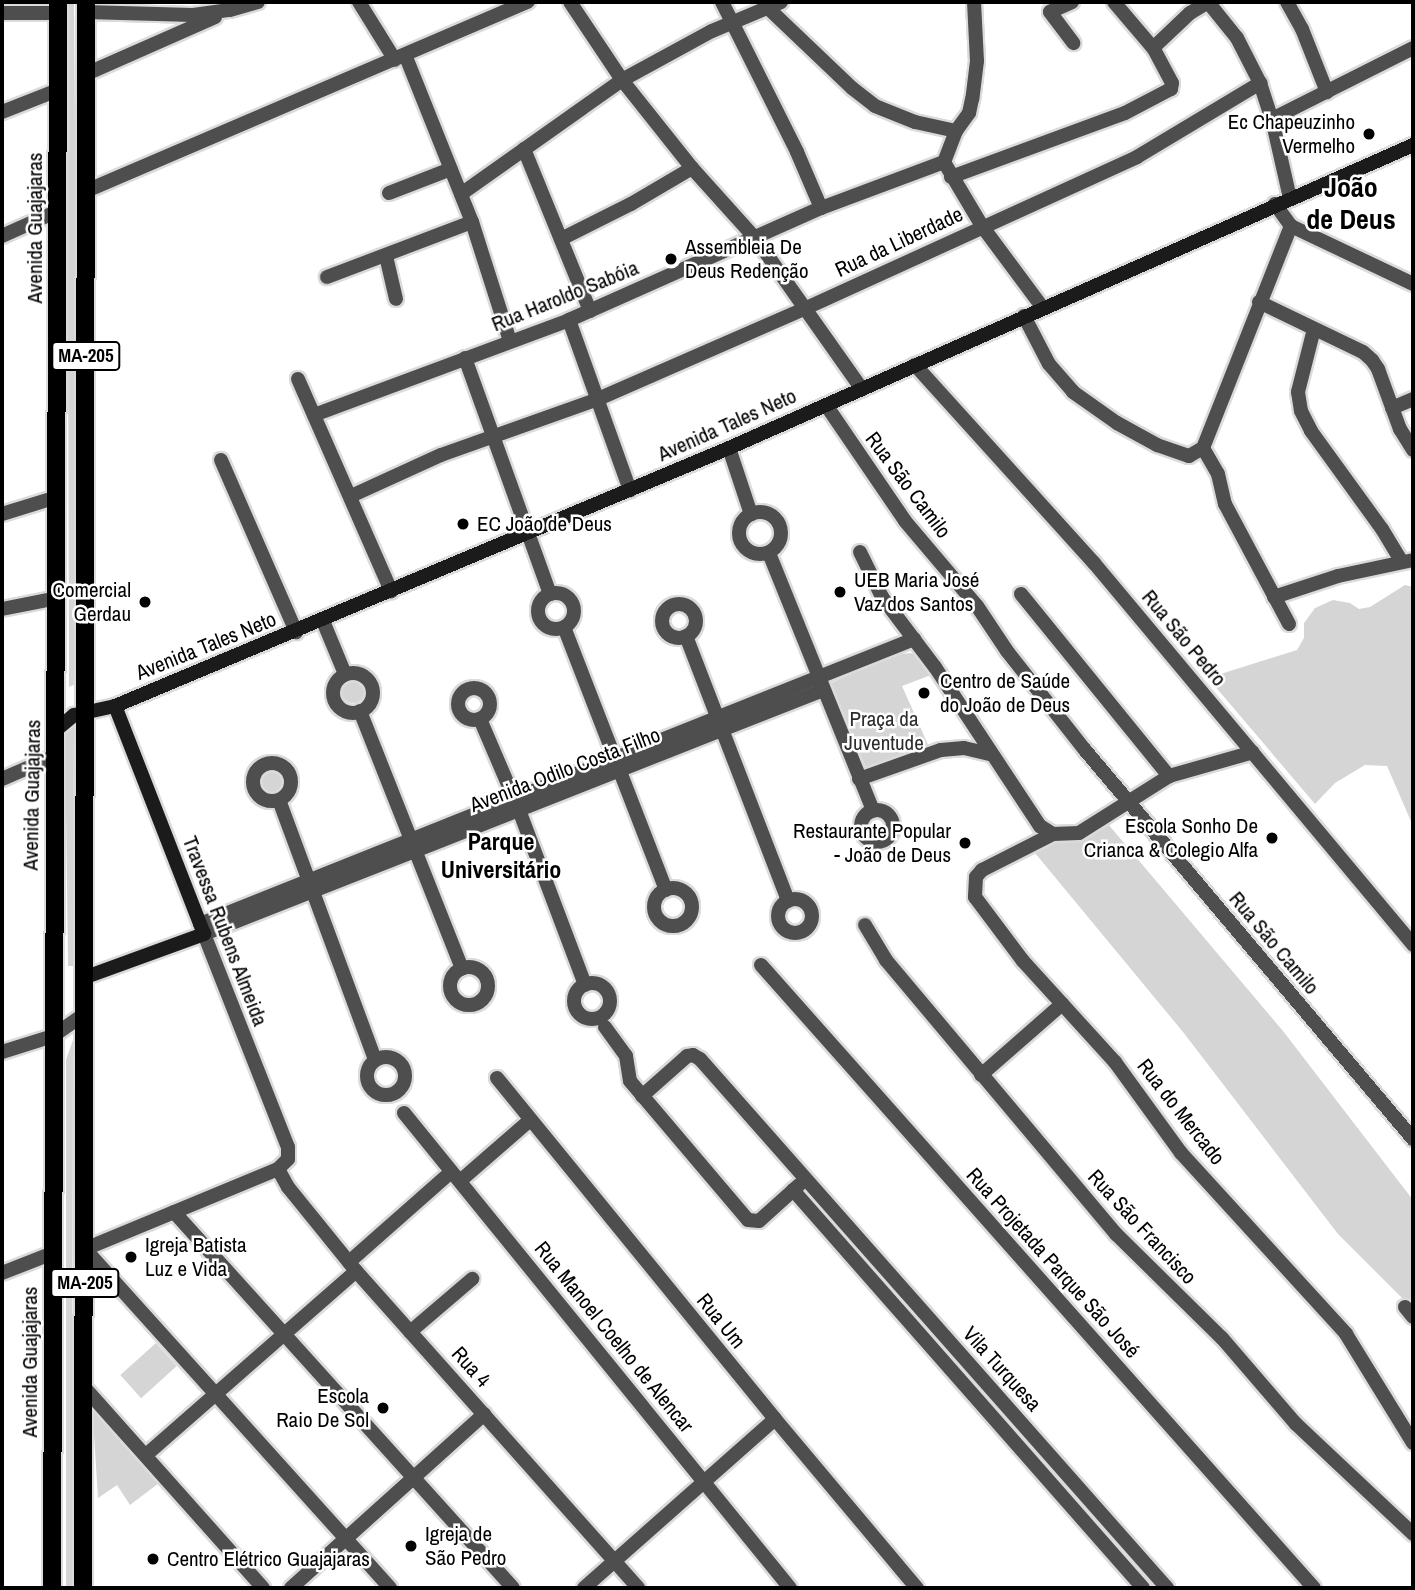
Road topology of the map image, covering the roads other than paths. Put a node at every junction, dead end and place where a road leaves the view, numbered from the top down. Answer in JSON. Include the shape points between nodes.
{"nodes":[{"id":1,"x":258,"y":2,"type":"edge"},
{"id":2,"x":359,"y":2,"type":"edge"},
{"id":3,"x":528,"y":2,"type":"edge"},
{"id":4,"x":570,"y":2,"type":"edge"},
{"id":5,"x":722,"y":2,"type":"edge"},
{"id":6,"x":974,"y":2,"type":"edge"},
{"id":7,"x":1072,"y":2,"type":"edge"},
{"id":8,"x":1114,"y":2,"type":"edge"},
{"id":9,"x":1208,"y":2,"type":"edge"},
{"id":10,"x":1287,"y":2,"type":"edge"},
{"id":11,"x":775,"y":5,"type":"edge"},
{"id":12,"x":58,"y":7,"type":"edge"},
{"id":13,"x":86,"y":7,"type":"edge"},
{"id":14,"x":229,"y":10,"type":"junction"},
{"id":15,"x":2,"y":13,"type":"edge"},
{"id":16,"x":732,"y":22,"type":"junction"},
{"id":17,"x":1073,"y":43,"type":"dead end"},
{"id":18,"x":1153,"y":47,"type":"junction"},
{"id":19,"x":1413,"y":48,"type":"edge"},
{"id":20,"x":400,"y":59,"type":"junction"},
{"id":21,"x":86,"y":74,"type":"junction"},
{"id":22,"x":622,"y":80,"type":"junction"},
{"id":23,"x":1260,"y":83,"type":"junction"},
{"id":24,"x":58,"y":90,"type":"junction"},
{"id":25,"x":1327,"y":92,"type":"junction"},
{"id":26,"x":2,"y":112,"type":"edge"},
{"id":27,"x":1272,"y":119,"type":"junction"},
{"id":28,"x":956,"y":131,"type":"junction"},
{"id":29,"x":1413,"y":145,"type":"edge"},
{"id":30,"x":524,"y":149,"type":"junction"},
{"id":31,"x":944,"y":162,"type":"junction"},
{"id":32,"x":692,"y":167,"type":"junction"},
{"id":33,"x":451,"y":169,"type":"junction"},
{"id":34,"x":951,"y":177,"type":"junction"},
{"id":35,"x":86,"y":191,"type":"junction"},
{"id":36,"x":389,"y":193,"type":"dead end"},
{"id":37,"x":461,"y":194,"type":"junction"},
{"id":38,"x":1290,"y":198,"type":"junction"},
{"id":39,"x":1275,"y":204,"type":"junction"},
{"id":40,"x":821,"y":208,"type":"junction"},
{"id":41,"x":58,"y":211,"type":"junction"},
{"id":42,"x":472,"y":222,"type":"junction"},
{"id":43,"x":982,"y":226,"type":"junction"},
{"id":44,"x":1291,"y":226,"type":"junction"},
{"id":45,"x":2,"y":236,"type":"edge"},
{"id":46,"x":561,"y":239,"type":"junction"},
{"id":47,"x":756,"y":239,"type":"junction"},
{"id":48,"x":386,"y":256,"type":"junction"},
{"id":49,"x":327,"y":276,"type":"dead end"},
{"id":50,"x":1413,"y":284,"type":"edge"},
{"id":51,"x":396,"y":299,"type":"dead end"},
{"id":52,"x":1259,"y":302,"type":"junction"},
{"id":53,"x":1043,"y":308,"type":"junction"},
{"id":54,"x":804,"y":309,"type":"junction"},
{"id":55,"x":590,"y":311,"type":"junction"},
{"id":56,"x":1024,"y":316,"type":"junction"},
{"id":57,"x":569,"y":320,"type":"junction"},
{"id":58,"x":1314,"y":328,"type":"junction"},
{"id":59,"x":510,"y":341,"type":"junction"},
{"id":60,"x":466,"y":358,"type":"junction"},
{"id":61,"x":915,"y":365,"type":"junction"},
{"id":62,"x":298,"y":379,"type":"dead end"},
{"id":63,"x":862,"y":388,"type":"junction"},
{"id":64,"x":598,"y":399,"type":"junction"},
{"id":65,"x":1413,"y":399,"type":"edge"},
{"id":66,"x":826,"y":405,"type":"junction"},
{"id":67,"x":1392,"y":408,"type":"junction"},
{"id":68,"x":314,"y":415,"type":"junction"},
{"id":69,"x":492,"y":435,"type":"junction"},
{"id":70,"x":729,"y":448,"type":"junction"},
{"id":71,"x":1203,"y":448,"type":"junction"},
{"id":72,"x":1413,"y":450,"type":"edge"},
{"id":73,"x":221,"y":460,"type":"dead end"},
{"id":74,"x":630,"y":490,"type":"junction"},
{"id":75,"x":351,"y":496,"type":"junction"},
{"id":76,"x":57,"y":497,"type":"junction"},
{"id":77,"x":2,"y":514,"type":"edge"},
{"id":78,"x":751,"y":514,"type":"junction"},
{"id":79,"x":526,"y":533,"type":"junction"},
{"id":80,"x":860,"y":552,"type":"dead end"},
{"id":81,"x":769,"y":553,"type":"junction"},
{"id":82,"x":1407,"y":561,"type":"edge"},
{"id":83,"x":391,"y":591,"type":"junction"},
{"id":84,"x":550,"y":594,"type":"junction"},
{"id":85,"x":1021,"y":594,"type":"dead end"},
{"id":86,"x":1274,"y":597,"type":"junction"},
{"id":87,"x":57,"y":598,"type":"junction"},
{"id":88,"x":2,"y":609,"type":"edge"},
{"id":89,"x":323,"y":621,"type":"junction"},
{"id":90,"x":1289,"y":624,"type":"dead end"},
{"id":91,"x":565,"y":627,"type":"junction"},
{"id":92,"x":296,"y":632,"type":"junction"},
{"id":93,"x":686,"y":636,"type":"dead end"},
{"id":94,"x":914,"y":639,"type":"junction"},
{"id":95,"x":345,"y":674,"type":"junction"},
{"id":96,"x":821,"y":685,"type":"junction"},
{"id":97,"x":115,"y":706,"type":"junction"},
{"id":98,"x":86,"y":711,"type":"junction"},
{"id":99,"x":360,"y":711,"type":"junction"},
{"id":100,"x":480,"y":719,"type":"dead end"},
{"id":101,"x":719,"y":725,"type":"junction"},
{"id":102,"x":55,"y":731,"type":"junction"},
{"id":103,"x":976,"y":732,"type":"junction"},
{"id":104,"x":954,"y":747,"type":"junction"},
{"id":105,"x":1253,"y":752,"type":"junction"},
{"id":106,"x":990,"y":754,"type":"junction"},
{"id":107,"x":55,"y":756,"type":"junction"},
{"id":108,"x":619,"y":765,"type":"junction"},
{"id":109,"x":1169,"y":776,"type":"junction"},
{"id":110,"x":2,"y":779,"type":"edge"},
{"id":111,"x":859,"y":779,"type":"junction"},
{"id":112,"x":1129,"y":799,"type":"junction"},
{"id":113,"x":279,"y":800,"type":"dead end"},
{"id":114,"x":517,"y":805,"type":"junction"},
{"id":115,"x":873,"y":811,"type":"dead end"},
{"id":116,"x":1053,"y":834,"type":"junction"},
{"id":117,"x":413,"y":846,"type":"junction"},
{"id":118,"x":311,"y":886,"type":"junction"},
{"id":119,"x":666,"y":890,"type":"dead end"},
{"id":120,"x":789,"y":901,"type":"dead end"},
{"id":121,"x":865,"y":925,"type":"dead end"},
{"id":122,"x":202,"y":929,"type":"junction"},
{"id":123,"x":1413,"y":945,"type":"edge"},
{"id":124,"x":761,"y":965,"type":"dead end"},
{"id":125,"x":462,"y":968,"type":"dead end"},
{"id":126,"x":86,"y":977,"type":"junction"},
{"id":127,"x":584,"y":985,"type":"dead end"},
{"id":128,"x":1062,"y":1004,"type":"junction"},
{"id":129,"x":86,"y":1013,"type":"junction"},
{"id":130,"x":605,"y":1027,"type":"dead end"},
{"id":131,"x":53,"y":1036,"type":"junction"},
{"id":132,"x":2,"y":1052,"type":"edge"},
{"id":133,"x":375,"y":1060,"type":"dead end"},
{"id":134,"x":981,"y":1075,"type":"junction"},
{"id":135,"x":497,"y":1078,"type":"dead end"},
{"id":136,"x":642,"y":1096,"type":"junction"},
{"id":137,"x":404,"y":1113,"type":"dead end"},
{"id":138,"x":529,"y":1121,"type":"junction"},
{"id":139,"x":1413,"y":1139,"type":"edge"},
{"id":140,"x":278,"y":1170,"type":"junction"},
{"id":141,"x":456,"y":1177,"type":"junction"},
{"id":142,"x":805,"y":1180,"type":"junction"},
{"id":143,"x":793,"y":1190,"type":"junction"},
{"id":144,"x":174,"y":1212,"type":"junction"},
{"id":145,"x":85,"y":1249,"type":"junction"},
{"id":146,"x":53,"y":1254,"type":"junction"},
{"id":147,"x":353,"y":1267,"type":"junction"},
{"id":148,"x":2,"y":1273,"type":"edge"},
{"id":149,"x":472,"y":1279,"type":"dead end"},
{"id":150,"x":902,"y":1288,"type":"junction"},
{"id":151,"x":890,"y":1299,"type":"junction"},
{"id":152,"x":411,"y":1332,"type":"junction"},
{"id":153,"x":286,"y":1333,"type":"junction"},
{"id":154,"x":84,"y":1387,"type":"junction"},
{"id":155,"x":215,"y":1395,"type":"junction"},
{"id":156,"x":484,"y":1414,"type":"junction"},
{"id":157,"x":775,"y":1419,"type":"junction"},
{"id":158,"x":1037,"y":1439,"type":"junction"},
{"id":159,"x":1413,"y":1443,"type":"edge"},
{"id":160,"x":1024,"y":1451,"type":"junction"},
{"id":161,"x":146,"y":1455,"type":"junction"},
{"id":162,"x":414,"y":1478,"type":"junction"},
{"id":163,"x":704,"y":1482,"type":"junction"},
{"id":164,"x":1413,"y":1534,"type":"edge"},
{"id":165,"x":346,"y":1538,"type":"junction"},
{"id":166,"x":614,"y":1562,"type":"junction"},
{"id":167,"x":52,"y":1588,"type":"edge"},
{"id":168,"x":83,"y":1588,"type":"edge"},
{"id":169,"x":263,"y":1588,"type":"edge"},
{"id":170,"x":291,"y":1588,"type":"edge"},
{"id":171,"x":390,"y":1588,"type":"edge"},
{"id":172,"x":513,"y":1588,"type":"edge"},
{"id":173,"x":584,"y":1588,"type":"edge"},
{"id":174,"x":638,"y":1588,"type":"edge"},
{"id":175,"x":790,"y":1588,"type":"edge"},
{"id":176,"x":917,"y":1588,"type":"edge"},
{"id":177,"x":1143,"y":1588,"type":"edge"},
{"id":178,"x":1167,"y":1588,"type":"edge"},
{"id":179,"x":1314,"y":1588,"type":"edge"}],
"edges":[{"from":1,"to":14,"type":"street"},
{"from":2,"to":20,"type":"street"},
{"from":3,"to":20,"type":"street"},
{"from":4,"to":22,"type":"street"},
{"from":5,"to":16,"type":"street"},
{"from":6,"to":28,"type":"street","via":[[975,81],[969,113]]},
{"from":7,"to":17,"type":"street","via":[[1050,15]]},
{"from":8,"to":18,"type":"street"},
{"from":9,"to":18,"type":"street"},
{"from":9,"to":23,"type":"street","via":[[1237,38]]},
{"from":10,"to":25,"type":"street"},
{"from":11,"to":16,"type":"street"},
{"from":11,"to":28,"type":"street","via":[[841,78],[875,106]]},
{"from":12,"to":15,"type":"street"},
{"from":12,"to":24,"type":"main road","name":"Avenida Guajajaras","number":"MA-205"},
{"from":13,"to":14,"type":"street","via":[[193,15]]},
{"from":13,"to":21,"type":"main road","number":"MA-205"},
{"from":14,"to":21,"type":"street"},
{"from":16,"to":22,"type":"street"},
{"from":16,"to":40,"type":"street"},
{"from":18,"to":34,"type":"street","via":[[1171,89],[1125,113]]},
{"from":19,"to":25,"type":"street"},
{"from":20,"to":33,"type":"street"},
{"from":20,"to":35,"type":"street"},
{"from":21,"to":35,"type":"main road","number":"MA-205"},
{"from":22,"to":30,"type":"street"},
{"from":22,"to":32,"type":"street"},
{"from":23,"to":27,"type":"street"},
{"from":23,"to":43,"type":"street","name":"Rua da Liberdade","via":[[1137,157]]},
{"from":24,"to":26,"type":"street"},
{"from":24,"to":41,"type":"main road","name":"Avenida Guajajaras","number":"MA-205"},
{"from":25,"to":27,"type":"street"},
{"from":27,"to":38,"type":"street"},
{"from":28,"to":31,"type":"street"},
{"from":29,"to":38,"type":"main road","name":"Avenida Tales Neto"},
{"from":30,"to":37,"type":"street"},
{"from":30,"to":46,"type":"street"},
{"from":31,"to":34,"type":"street"},
{"from":31,"to":40,"type":"street","name":"Rua Haroldo Sabóia"},
{"from":32,"to":46,"type":"street"},
{"from":32,"to":47,"type":"street"},
{"from":33,"to":36,"type":"street"},
{"from":33,"to":37,"type":"street"},
{"from":34,"to":43,"type":"street"},
{"from":35,"to":98,"type":"main road","number":"MA-205"},
{"from":37,"to":42,"type":"street"},
{"from":38,"to":39,"type":"main road","name":"Avenida Tales Neto"},
{"from":39,"to":44,"type":"street"},
{"from":39,"to":53,"type":"main road","name":"Avenida Tales Neto"},
{"from":40,"to":47,"type":"street","name":"Rua Haroldo Sabóia"},
{"from":41,"to":45,"type":"street"},
{"from":41,"to":76,"type":"main road","name":"Avenida Guajajaras","number":"MA-205"},
{"from":42,"to":48,"type":"street"},
{"from":42,"to":59,"type":"street"},
{"from":43,"to":53,"type":"street"},
{"from":43,"to":54,"type":"street","name":"Rua da Liberdade"},
{"from":44,"to":50,"type":"street"},
{"from":44,"to":52,"type":"street"},
{"from":46,"to":55,"type":"street"},
{"from":47,"to":54,"type":"street"},
{"from":47,"to":55,"type":"street","name":"Rua Haroldo Sabóia"},
{"from":48,"to":49,"type":"street"},
{"from":48,"to":51,"type":"street"},
{"from":52,"to":58,"type":"street"},
{"from":52,"to":71,"type":"street"},
{"from":53,"to":56,"type":"main road","name":"Avenida Tales Neto"},
{"from":54,"to":63,"type":"street"},
{"from":54,"to":64,"type":"street","name":"Rua da Liberdade"},
{"from":55,"to":57,"type":"street","name":"Rua Haroldo Sabóia"},
{"from":56,"to":61,"type":"main road","name":"Avenida Tales Neto"},
{"from":56,"to":71,"type":"street","via":[[1049,364],[1073,392],[1157,444],[1189,456]]},
{"from":57,"to":59,"type":"street","name":"Rua Haroldo Sabóia"},
{"from":57,"to":64,"type":"street"},
{"from":58,"to":67,"type":"street","via":[[1371,360]]},
{"from":58,"to":82,"type":"street","via":[[1298,392],[1301,411]]},
{"from":59,"to":60,"type":"street","name":"Rua Haroldo Sabóia"},
{"from":60,"to":68,"type":"street","name":"Rua Haroldo Sabóia"},
{"from":60,"to":69,"type":"street"},
{"from":61,"to":63,"type":"main road","name":"Avenida Tales Neto"},
{"from":61,"to":105,"type":"street","name":"Rua São Pedro","via":[[1094,563]]},
{"from":62,"to":68,"type":"street"},
{"from":63,"to":66,"type":"main road","name":"Avenida Tales Neto"},
{"from":64,"to":69,"type":"street","name":"Rua da Liberdade"},
{"from":64,"to":74,"type":"street"},
{"from":65,"to":67,"type":"street"},
{"from":66,"to":70,"type":"main road","name":"Avenida Tales Neto"},
{"from":66,"to":112,"type":"street","name":"Rua São Camilo","via":[[905,521],[1085,750]]},
{"from":67,"to":72,"type":"street"},
{"from":68,"to":75,"type":"street"},
{"from":69,"to":75,"type":"street","name":"Rua da Liberdade"},
{"from":69,"to":79,"type":"street"},
{"from":70,"to":74,"type":"main road","name":"Avenida Tales Neto"},
{"from":70,"to":78,"type":"street"},
{"from":71,"to":86,"type":"street","via":[[1218,474],[1225,504]]},
{"from":73,"to":92,"type":"street"},
{"from":74,"to":79,"type":"main road","name":"Avenida Tales Neto"},
{"from":75,"to":83,"type":"street"},
{"from":76,"to":77,"type":"street"},
{"from":76,"to":87,"type":"main road","name":"Avenida Guajajaras","number":"MA-205"},
{"from":78,"to":81,"type":"street","via":[[741,524],[739,539],[754,554]]},
{"from":78,"to":81,"type":"street","via":[[771,514],[780,524],[781,537]]},
{"from":79,"to":83,"type":"main road","name":"Avenida Tales Neto"},
{"from":79,"to":84,"type":"street"},
{"from":80,"to":94,"type":"street","via":[[882,597]]},
{"from":81,"to":96,"type":"street"},
{"from":82,"to":86,"type":"street","via":[[1338,576]]},
{"from":83,"to":89,"type":"main road","name":"Avenida Tales Neto"},
{"from":84,"to":91,"type":"street","via":[[564,595],[573,604],[573,617]]},
{"from":84,"to":91,"type":"street","via":[[539,605],[541,621],[554,629]]},
{"from":85,"to":109,"type":"street"},
{"from":86,"to":90,"type":"street"},
{"from":87,"to":88,"type":"street"},
{"from":87,"to":102,"type":"main road","name":"Avenida Guajajaras","number":"MA-205"},
{"from":89,"to":92,"type":"main road","name":"Avenida Tales Neto"},
{"from":89,"to":95,"type":"street"},
{"from":91,"to":108,"type":"street"},
{"from":92,"to":97,"type":"main road","name":"Avenida Tales Neto"},
{"from":93,"to":101,"type":"street"},
{"from":94,"to":96,"type":"street","name":"Avenida Odilo Costa Filho"},
{"from":94,"to":103,"type":"street"},
{"from":95,"to":99,"type":"street","via":[[334,690],[336,703],[347,711]]},
{"from":95,"to":99,"type":"street","via":[[358,673],[372,685],[370,704]]},
{"from":96,"to":101,"type":"street","name":"Avenida Odilo Costa Filho"},
{"from":96,"to":111,"type":"street"},
{"from":97,"to":98,"type":"main road","name":"Avenida Tales Neto"},
{"from":97,"to":122,"type":"main road","name":"Travessa Rubens Almeida"},
{"from":98,"to":102,"type":"main road","name":"Avenida Tales Neto","via":[[67,719]]},
{"from":98,"to":126,"type":"main road","number":"MA-205"},
{"from":99,"to":117,"type":"street"},
{"from":100,"to":114,"type":"street"},
{"from":101,"to":108,"type":"street","name":"Avenida Odilo Costa Filho"},
{"from":101,"to":120,"type":"street"},
{"from":102,"to":107,"type":"main road","name":"Avenida Guajajaras","number":"MA-205"},
{"from":103,"to":104,"type":"street"},
{"from":103,"to":106,"type":"street"},
{"from":104,"to":106,"type":"street"},
{"from":104,"to":111,"type":"street"},
{"from":105,"to":109,"type":"street"},
{"from":105,"to":123,"type":"street","name":"Rua São Pedro"},
{"from":106,"to":116,"type":"street","via":[[1040,827]]},
{"from":107,"to":110,"type":"street"},
{"from":107,"to":131,"type":"main road","name":"Avenida Guajajaras","number":"MA-205"},
{"from":108,"to":114,"type":"street","name":"Avenida Odilo Costa Filho"},
{"from":108,"to":119,"type":"street"},
{"from":109,"to":112,"type":"street"},
{"from":111,"to":115,"type":"street"},
{"from":112,"to":116,"type":"street","via":[[1079,833]]},
{"from":112,"to":139,"type":"street","name":"Rua São Camilo"},
{"from":113,"to":118,"type":"street"},
{"from":114,"to":117,"type":"street","name":"Avenida Odilo Costa Filho"},
{"from":114,"to":127,"type":"street"},
{"from":116,"to":128,"type":"street","name":"Rua do Mercado","via":[[990,864],[976,877],[974,889],[987,915]]},
{"from":117,"to":118,"type":"street","name":"Avenida Odilo Costa Filho"},
{"from":117,"to":125,"type":"street"},
{"from":118,"to":122,"type":"street","name":"Avenida Odilo Costa Filho"},
{"from":118,"to":133,"type":"street"},
{"from":121,"to":134,"type":"street","name":"Rua São Francisco","via":[[886,960]]},
{"from":122,"to":126,"type":"main road","name":"Avenida Odilo Costa Filho"},
{"from":122,"to":140,"type":"street","name":"Travessa Rubens Almeida","via":[[288,1147],[288,1159]]},
{"from":124,"to":179,"type":"street","name":"Rua Projetada Parque São José"},
{"from":126,"to":129,"type":"main road","number":"MA-205"},
{"from":128,"to":134,"type":"street"},
{"from":128,"to":159,"type":"street","name":"Rua do Mercado","via":[[1115,1062],[1181,1153],[1346,1334]]},
{"from":129,"to":131,"type":"street"},
{"from":129,"to":145,"type":"main road","number":"MA-205"},
{"from":130,"to":136,"type":"street","via":[[625,1054],[628,1077]]},
{"from":131,"to":132,"type":"street"},
{"from":131,"to":146,"type":"main road","name":"Avenida Guajajaras","number":"MA-205"},
{"from":134,"to":164,"type":"street","name":"Rua São Francisco","via":[[1146,1267],[1222,1338],[1296,1424]]},
{"from":135,"to":138,"type":"street","name":"Rua Um"},
{"from":136,"to":142,"type":"street","name":"Vila Turquesa","via":[[687,1056],[697,1056]]},
{"from":136,"to":143,"type":"street","via":[[750,1222],[762,1219]]},
{"from":137,"to":141,"type":"street","name":"Rua Manoel Coelho de Alencar"},
{"from":138,"to":141,"type":"street"},
{"from":138,"to":157,"type":"street","name":"Rua Um"},
{"from":140,"to":144,"type":"street"},
{"from":140,"to":147,"type":"street","name":"Rua 4"},
{"from":141,"to":147,"type":"street"},
{"from":141,"to":163,"type":"street","name":"Rua Manoel Coelho de Alencar"},
{"from":142,"to":143,"type":"street"},
{"from":142,"to":150,"type":"street","name":"Vila Turquesa"},
{"from":143,"to":151,"type":"street","name":"Vila Turquesa"},
{"from":144,"to":145,"type":"street"},
{"from":144,"to":153,"type":"street"},
{"from":145,"to":154,"type":"main road","number":"MA-205"},
{"from":145,"to":155,"type":"street"},
{"from":146,"to":148,"type":"street"},
{"from":146,"to":167,"type":"main road","name":"Avenida Guajajaras","number":"MA-205"},
{"from":147,"to":152,"type":"street","name":"Rua 4"},
{"from":147,"to":153,"type":"street"},
{"from":149,"to":152,"type":"street"},
{"from":150,"to":151,"type":"street"},
{"from":150,"to":158,"type":"street","name":"Vila Turquesa"},
{"from":151,"to":160,"type":"street","name":"Vila Turquesa"},
{"from":152,"to":156,"type":"street","name":"Rua 4"},
{"from":153,"to":155,"type":"street"},
{"from":153,"to":162,"type":"street"},
{"from":154,"to":161,"type":"street"},
{"from":154,"to":168,"type":"main road","number":"MA-205"},
{"from":155,"to":161,"type":"street"},
{"from":155,"to":165,"type":"street"},
{"from":156,"to":162,"type":"street"},
{"from":156,"to":166,"type":"street","name":"Rua 4"},
{"from":157,"to":163,"type":"street"},
{"from":157,"to":176,"type":"street","name":"Rua Um"},
{"from":158,"to":160,"type":"street"},
{"from":158,"to":178,"type":"street","name":"Vila Turquesa"},
{"from":160,"to":177,"type":"street","name":"Vila Turquesa"},
{"from":161,"to":169,"type":"street"},
{"from":162,"to":165,"type":"street"},
{"from":162,"to":172,"type":"street"},
{"from":163,"to":166,"type":"street"},
{"from":163,"to":175,"type":"street","name":"Rua Manoel Coelho de Alencar"},
{"from":165,"to":170,"type":"street"},
{"from":165,"to":171,"type":"street"},
{"from":166,"to":173,"type":"street"},
{"from":166,"to":174,"type":"street","name":"Rua 4"}]}
